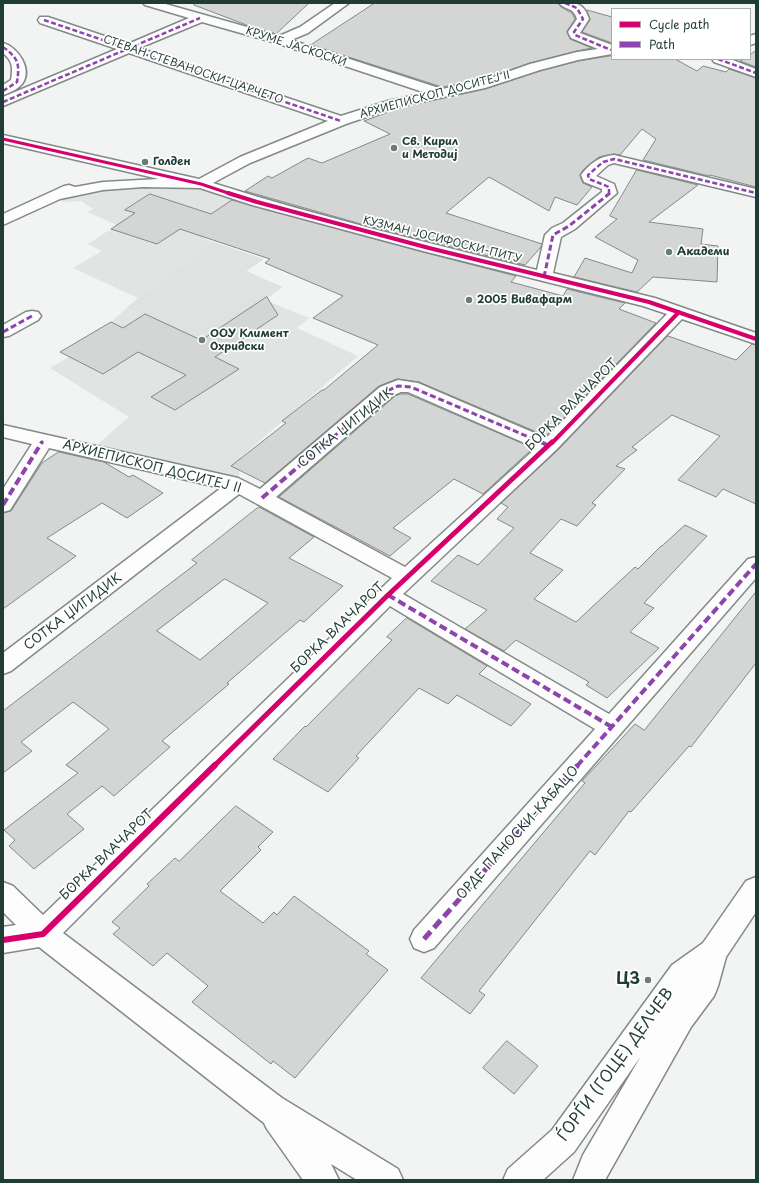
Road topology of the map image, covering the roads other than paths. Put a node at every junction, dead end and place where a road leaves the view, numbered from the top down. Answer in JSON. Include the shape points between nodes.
{"nodes":[{"id":1,"x":149,"y":3,"type":"edge"},
{"id":2,"x":343,"y":3,"type":"edge"},
{"id":3,"x":565,"y":3,"type":"edge"},
{"id":4,"x":200,"y":18,"type":"junction"},
{"id":5,"x":44,"y":20,"type":"dead end"},
{"id":6,"x":280,"y":40,"type":"junction"},
{"id":7,"x":3,"y":47,"type":"edge"},
{"id":8,"x":127,"y":49,"type":"junction"},
{"id":9,"x":611,"y":50,"type":"edge"},
{"id":10,"x":611,"y":50,"type":"edge"},
{"id":11,"x":724,"y":60,"type":"edge"},
{"id":12,"x":756,"y":73,"type":"edge"},
{"id":13,"x":3,"y":91,"type":"edge"},
{"id":14,"x":442,"y":94,"type":"junction"},
{"id":15,"x":3,"y":102,"type":"edge"},
{"id":16,"x":341,"y":121,"type":"junction"},
{"id":17,"x":3,"y":139,"type":"edge"},
{"id":18,"x":114,"y":164,"type":"junction"},
{"id":19,"x":201,"y":184,"type":"junction"},
{"id":20,"x":756,"y":193,"type":"edge"},
{"id":21,"x":55,"y":195,"type":"junction"},
{"id":22,"x":3,"y":220,"type":"edge"},
{"id":23,"x":544,"y":277,"type":"junction"},
{"id":24,"x":679,"y":312,"type":"junction"},
{"id":25,"x":32,"y":316,"type":"dead end"},
{"id":26,"x":3,"y":332,"type":"edge"},
{"id":27,"x":756,"y":339,"type":"edge"},
{"id":28,"x":3,"y":431,"type":"edge"},
{"id":29,"x":43,"y":440,"type":"junction"},
{"id":30,"x":549,"y":446,"type":"junction"},
{"id":31,"x":238,"y":485,"type":"junction"},
{"id":32,"x":262,"y":498,"type":"junction"},
{"id":33,"x":3,"y":505,"type":"edge"},
{"id":34,"x":756,"y":564,"type":"edge"},
{"id":35,"x":407,"y":577,"type":"junction"},
{"id":36,"x":388,"y":594,"type":"junction"},
{"id":37,"x":3,"y":665,"type":"edge"},
{"id":38,"x":612,"y":727,"type":"junction"},
{"id":39,"x":756,"y":889,"type":"edge"},
{"id":40,"x":3,"y":894,"type":"edge"},
{"id":41,"x":43,"y":934,"type":"junction"},
{"id":42,"x":3,"y":940,"type":"edge"},
{"id":43,"x":424,"y":940,"type":"dead end"},
{"id":44,"x":713,"y":952,"type":"junction"},
{"id":45,"x":271,"y":1109,"type":"junction"},
{"id":46,"x":322,"y":1180,"type":"edge"},
{"id":47,"x":387,"y":1180,"type":"edge"},
{"id":48,"x":519,"y":1180,"type":"edge"},
{"id":49,"x":589,"y":1180,"type":"edge"}],
"edges":[{"from":1,"to":4,"type":"street","name":"КРУМЕ ЈАСКОСКИ"},
{"from":2,"to":6,"type":"street","via":[[304,30]]},
{"from":3,"to":9,"type":"street","name":"АРХИЕПИСКОП ДОСИТЕЈ II","via":[[575,6],[581,12],[583,19],[574,32],[575,35]]},
{"from":4,"to":6,"type":"street","name":"КРУМЕ ЈАСКОСКИ"},
{"from":4,"to":8,"type":"street"},
{"from":5,"to":8,"type":"street","name":"СТЕВАН СТЕВАНОСКИ-ЦАРЧЕТО"},
{"from":6,"to":14,"type":"street","name":"КРУМЕ ЈАСКОСКИ"},
{"from":7,"to":13,"type":"street","via":[[16,56],[20,68],[17,82]]},
{"from":8,"to":15,"type":"street"},
{"from":8,"to":16,"type":"street","name":"СТЕВАН СТЕВАНОСКИ-ЦАРЧЕТО"},
{"from":10,"to":14,"type":"street","name":"АРХИЕПИСКОП ДОСИТЕЈ II","via":[[535,67],[485,84]]},
{"from":11,"to":12,"type":"street"},
{"from":14,"to":16,"type":"street","name":"АРХИЕПИСКОП ДОСИТЕЈ II","via":[[393,104]]},
{"from":16,"to":19,"type":"street","name":"АРХИЕПИСКОП ДОСИТЕЈ II","via":[[245,160]]},
{"from":17,"to":18,"type":"street"},
{"from":18,"to":19,"type":"street"},
{"from":18,"to":21,"type":"street","name":"АРХИЕПИСКОП ДОСИТЕЈ II","via":[[95,177]]},
{"from":19,"to":21,"type":"street","name":"АРХИЕПИСКОП ДОСИТЕЈ II","via":[[143,183],[103,186]]},
{"from":19,"to":23,"type":"street","name":"КУЗМАН ЈОСИФОСКИ-ПИТУ","via":[[257,202]]},
{"from":20,"to":23,"type":"street","via":[[607,159],[588,176],[594,182],[609,187],[610,193],[569,226],[553,235]]},
{"from":21,"to":22,"type":"street","name":"АРХИЕПИСКОП ДОСИТЕЈ II"},
{"from":23,"to":24,"type":"street","name":"КУЗМАН ЈОСИФОСКИ-ПИТУ","via":[[649,302]]},
{"from":24,"to":27,"type":"street","name":"КУЗМАН ЈОСИФОСКИ-ПИТУ"},
{"from":24,"to":30,"type":"street","name":"БОРКА ВЛАЧАРОТ"},
{"from":25,"to":26,"type":"street"},
{"from":28,"to":29,"type":"street","name":"АРХИЕПИСКОП ДОСИТЕЈ II"},
{"from":29,"to":31,"type":"street","name":"АРХИЕПИСКОП ДОСИТЕЈ II"},
{"from":29,"to":33,"type":"street"},
{"from":30,"to":32,"type":"street","name":"СОТКА ЏИГИДИК","via":[[411,387],[398,386],[388,391]]},
{"from":30,"to":35,"type":"street","name":"БОРКА ВЛАЧАРОТ"},
{"from":31,"to":32,"type":"street","name":"АРХИЕПИСКОП ДОСИТЕЈ II"},
{"from":31,"to":37,"type":"street","name":"СОТКА ЏИГИДИК"},
{"from":32,"to":35,"type":"street","name":"АРХИЕПИСКОП ДОСИТЕЈ II"},
{"from":34,"to":38,"type":"street","name":"ОРДЕ ПАНОСКИ-КАБАЦО"},
{"from":35,"to":36,"type":"street","name":"БОРКА ВЛАЧАРОТ"},
{"from":36,"to":38,"type":"street"},
{"from":36,"to":41,"type":"street","name":"БОРКА ВЛАЧАРОТ"},
{"from":38,"to":43,"type":"street","name":"ОРДЕ ПАНОСКИ-КАБАЦО"},
{"from":39,"to":44,"type":"street","name":"ЃОРЃИ (ГОЦЕ) ДЕЛЧЕВ"},
{"from":40,"to":41,"type":"street"},
{"from":41,"to":42,"type":"street"},
{"from":41,"to":45,"type":"street"},
{"from":44,"to":48,"type":"street","name":"ЃОРЃИ (ГОЦЕ) ДЕЛЧЕВ","via":[[682,974],[562,1141]]},
{"from":44,"to":49,"type":"street","name":"ЃОРЃИ (ГОЦЕ) ДЕЛЧЕВ","via":[[704,986],[681,1017],[594,1166]]},
{"from":45,"to":46,"type":"street"},
{"from":45,"to":47,"type":"street"}]}
